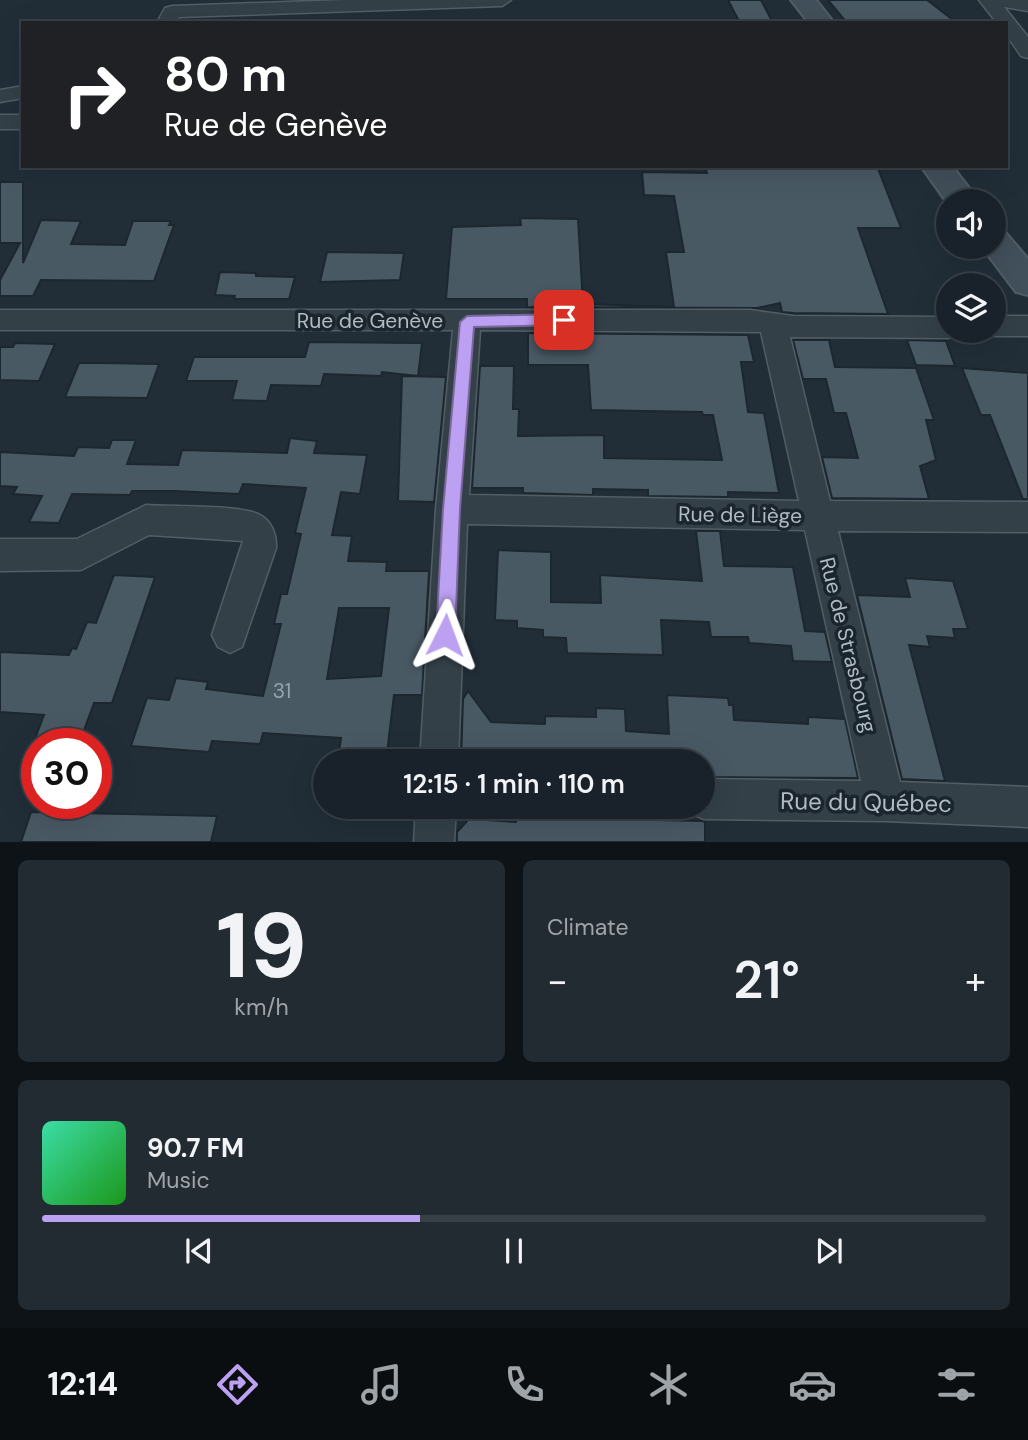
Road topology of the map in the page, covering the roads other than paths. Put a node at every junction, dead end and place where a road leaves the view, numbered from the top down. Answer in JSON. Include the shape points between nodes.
{"nodes":[{"id":1,"x":502,"y":0,"type":"edge"},
{"id":2,"x":803,"y":0,"type":"edge"},
{"id":3,"x":988,"y":0,"type":"edge"},
{"id":4,"x":995,"y":0,"type":"edge"},
{"id":5,"x":1028,"y":5,"type":"edge"},
{"id":6,"x":168,"y":21,"type":"edge"},
{"id":7,"x":820,"y":21,"type":"edge"},
{"id":8,"x":1006,"y":21,"type":"edge"},
{"id":9,"x":1008,"y":23,"type":"edge"},
{"id":10,"x":1028,"y":52,"type":"edge"},
{"id":11,"x":21,"y":92,"type":"edge"},
{"id":12,"x":0,"y":96,"type":"edge"},
{"id":13,"x":0,"y":122,"type":"edge"},
{"id":14,"x":21,"y":122,"type":"edge"},
{"id":15,"x":938,"y":168,"type":"edge"},
{"id":16,"x":954,"y":189,"type":"edge"},
{"id":17,"x":1006,"y":255,"type":"edge"},
{"id":18,"x":1028,"y":283,"type":"edge"},
{"id":19,"x":0,"y":320,"type":"edge"},
{"id":20,"x":467,"y":322,"type":"junction"},
{"id":21,"x":774,"y":325,"type":"junction"},
{"id":22,"x":1028,"y":326,"type":"edge"},
{"id":23,"x":936,"y":327,"type":"edge"},
{"id":24,"x":1006,"y":327,"type":"edge"},
{"id":25,"x":452,"y":509,"type":"junction"},
{"id":26,"x":816,"y":516,"type":"junction"},
{"id":27,"x":1028,"y":517,"type":"edge"},
{"id":28,"x":0,"y":555,"type":"edge"},
{"id":29,"x":230,"y":635,"type":"dead end"},
{"id":30,"x":440,"y":749,"type":"edge"},
{"id":31,"x":715,"y":799,"type":"edge"},
{"id":32,"x":885,"y":801,"type":"junction"},
{"id":33,"x":1028,"y":807,"type":"edge"},
{"id":34,"x":436,"y":819,"type":"edge"},
{"id":35,"x":435,"y":842,"type":"edge"}],
"edges":[{"from":1,"to":6,"type":"street","via":[[172,12]]},
{"from":2,"to":7,"type":"main road"},
{"from":3,"to":8,"type":"street"},
{"from":4,"to":5,"type":"street"},
{"from":9,"to":10,"type":"street"},
{"from":11,"to":12,"type":"street"},
{"from":13,"to":14,"type":"street"},
{"from":15,"to":16,"type":"main road"},
{"from":17,"to":18,"type":"main road"},
{"from":19,"to":20,"type":"street","name":"Rue de Genève"},
{"from":20,"to":21,"type":"street","name":"Rue de Genève","via":[[750,320]]},
{"from":20,"to":25,"type":"street"},
{"from":21,"to":23,"type":"street","name":"Rue de Genève"},
{"from":21,"to":26,"type":"street","name":"Rue de Strasbourg"},
{"from":22,"to":24,"type":"street"},
{"from":25,"to":26,"type":"street","name":"Rue de Liège"},
{"from":25,"to":30,"type":"street"},
{"from":26,"to":27,"type":"street","name":"Rue de Liège"},
{"from":26,"to":32,"type":"street","name":"Rue de Strasbourg"},
{"from":28,"to":29,"type":"street","via":[[81,554],[146,520],[249,526],[261,539]]},
{"from":31,"to":32,"type":"street","name":"Rue du Québec"},
{"from":32,"to":33,"type":"street","name":"Rue du Québec"},
{"from":34,"to":35,"type":"street"}]}
